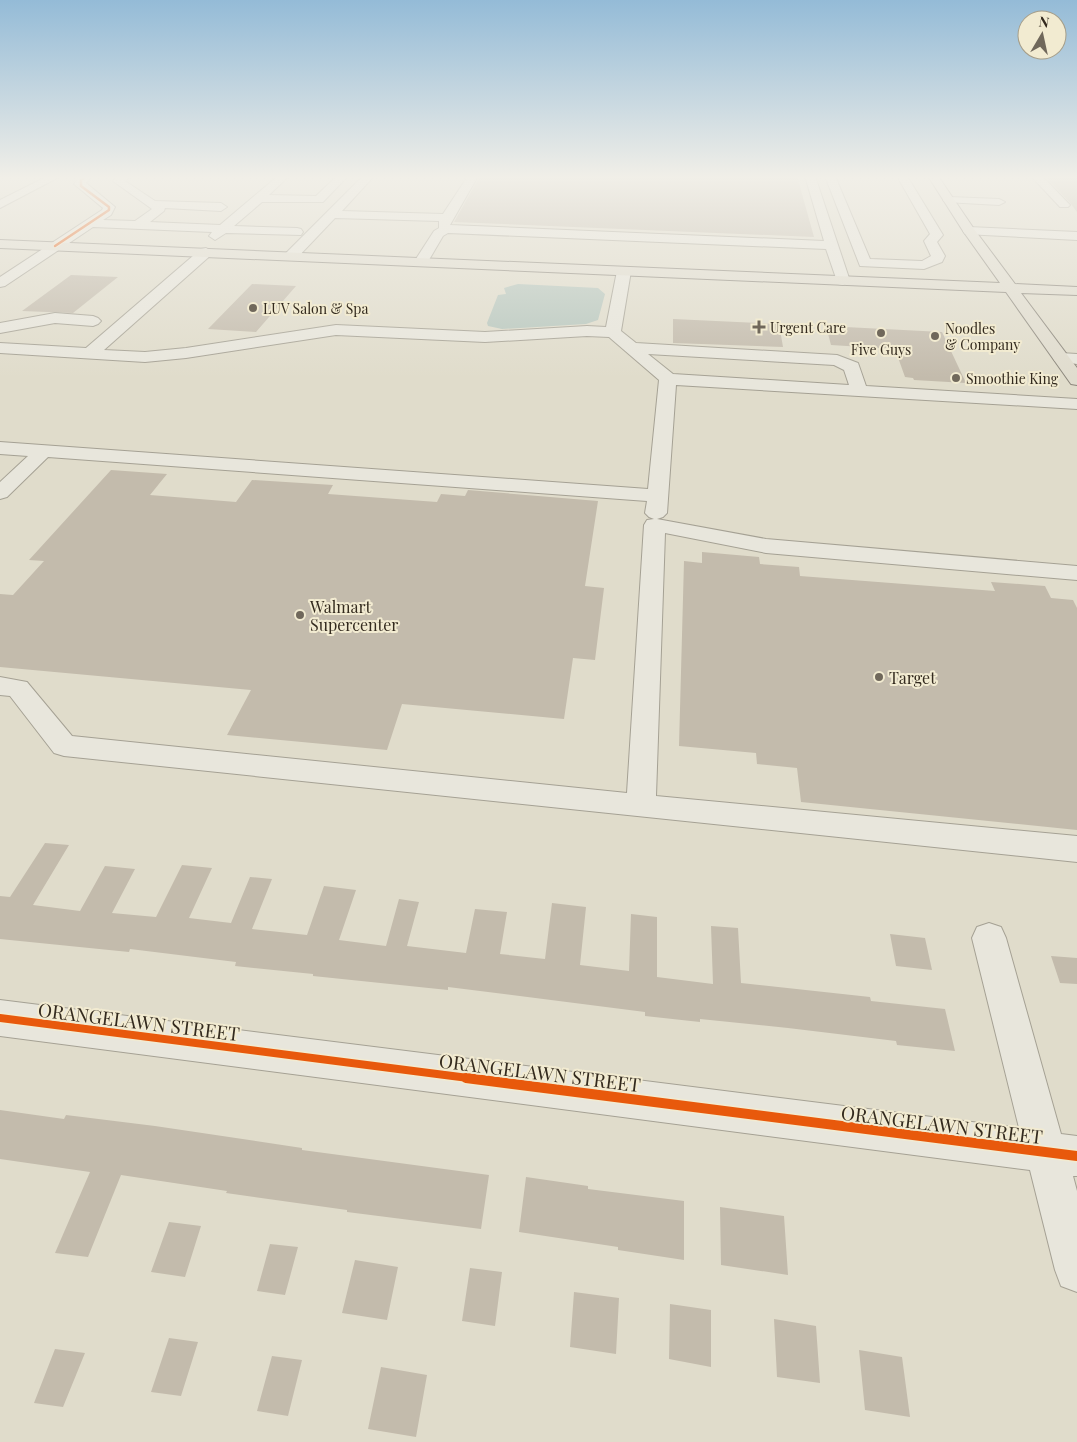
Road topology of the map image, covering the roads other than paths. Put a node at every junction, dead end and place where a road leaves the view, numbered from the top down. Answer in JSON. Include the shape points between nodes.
{"nodes":[{"id":1,"x":60,"y":243,"type":"edge"},
{"id":2,"x":210,"y":243,"type":"edge"},
{"id":3,"x":304,"y":243,"type":"edge"},
{"id":4,"x":432,"y":243,"type":"edge"},
{"id":5,"x":800,"y":243,"type":"edge"},
{"id":6,"x":857,"y":243,"type":"edge"},
{"id":7,"x":931,"y":243,"type":"edge"},
{"id":8,"x":978,"y":243,"type":"edge"},
{"id":9,"x":0,"y":244,"type":"edge"},
{"id":10,"x":831,"y":245,"type":"joint"},
{"id":11,"x":56,"y":246,"type":"junction"},
{"id":12,"x":202,"y":252,"type":"junction"},
{"id":13,"x":228,"y":253,"type":"junction"},
{"id":14,"x":292,"y":256,"type":"junction"},
{"id":15,"x":421,"y":262,"type":"junction"},
{"id":16,"x":215,"y":266,"type":"dead end"},
{"id":17,"x":624,"y":271,"type":"junction"},
{"id":18,"x":843,"y":281,"type":"junction"},
{"id":19,"x":0,"y":283,"type":"edge"},
{"id":20,"x":1010,"y":288,"type":"junction"},
{"id":21,"x":1077,"y":291,"type":"edge"},
{"id":22,"x":93,"y":321,"type":"dead end"},
{"id":23,"x":0,"y":328,"type":"edge"},
{"id":24,"x":613,"y":332,"type":"junction"},
{"id":25,"x":131,"y":342,"type":"dead end"},
{"id":26,"x":632,"y":348,"type":"junction"},
{"id":27,"x":2,"y":350,"type":"edge"},
{"id":28,"x":90,"y":353,"type":"junction"},
{"id":29,"x":117,"y":355,"type":"junction"},
{"id":30,"x":1069,"y":359,"type":"edge"},
{"id":31,"x":668,"y":379,"type":"junction"},
{"id":32,"x":1077,"y":380,"type":"edge"},
{"id":33,"x":857,"y":383,"type":"junction"},
{"id":34,"x":1011,"y":387,"type":"dead end"},
{"id":35,"x":1077,"y":404,"type":"edge"},
{"id":36,"x":0,"y":448,"type":"edge"},
{"id":37,"x":44,"y":452,"type":"junction"},
{"id":38,"x":0,"y":493,"type":"edge"},
{"id":39,"x":658,"y":496,"type":"junction"},
{"id":40,"x":655,"y":525,"type":"junction"},
{"id":41,"x":1077,"y":573,"type":"edge"},
{"id":42,"x":0,"y":686,"type":"edge"},
{"id":43,"x":641,"y":806,"type":"junction"},
{"id":44,"x":1077,"y":849,"type":"edge"},
{"id":45,"x":989,"y":938,"type":"dead end"},
{"id":46,"x":0,"y":1018,"type":"edge"},
{"id":47,"x":1061,"y":1154,"type":"edge"},
{"id":48,"x":1077,"y":1270,"type":"edge"}],
"edges":[{"from":1,"to":11,"type":"street"},
{"from":2,"to":12,"type":"street"},
{"from":3,"to":14,"type":"street"},
{"from":4,"to":15,"type":"street"},
{"from":5,"to":10,"type":"street"},
{"from":6,"to":7,"type":"street","via":[[865,263],[924,265],[938,256]]},
{"from":8,"to":20,"type":"main road"},
{"from":9,"to":11,"type":"main road"},
{"from":10,"to":18,"type":"street"},
{"from":11,"to":12,"type":"main road"},
{"from":11,"to":19,"type":"street"},
{"from":12,"to":13,"type":"main road"},
{"from":12,"to":28,"type":"street"},
{"from":13,"to":14,"type":"main road"},
{"from":13,"to":16,"type":"street"},
{"from":14,"to":15,"type":"main road"},
{"from":15,"to":17,"type":"main road"},
{"from":17,"to":18,"type":"main road"},
{"from":17,"to":24,"type":"street"},
{"from":18,"to":20,"type":"main road"},
{"from":20,"to":21,"type":"main road"},
{"from":20,"to":30,"type":"main road"},
{"from":22,"to":23,"type":"street","via":[[55,318]]},
{"from":24,"to":26,"type":"street"},
{"from":24,"to":29,"type":"street","via":[[579,331],[485,338],[336,330],[186,353],[145,357]]},
{"from":25,"to":29,"type":"street"},
{"from":26,"to":31,"type":"street"},
{"from":26,"to":33,"type":"street","via":[[837,360],[852,367]]},
{"from":27,"to":28,"type":"street"},
{"from":28,"to":29,"type":"street"},
{"from":30,"to":32,"type":"main road"},
{"from":31,"to":33,"type":"street"},
{"from":31,"to":39,"type":"street"},
{"from":33,"to":34,"type":"street","via":[[879,376],[903,382]]},
{"from":33,"to":35,"type":"street"},
{"from":36,"to":37,"type":"street"},
{"from":37,"to":38,"type":"street"},
{"from":37,"to":39,"type":"street"},
{"from":39,"to":40,"type":"street"},
{"from":40,"to":41,"type":"street","via":[[766,546]]},
{"from":40,"to":43,"type":"street"},
{"from":42,"to":43,"type":"street","via":[[18,688],[64,746]]},
{"from":43,"to":44,"type":"street"},
{"from":45,"to":47,"type":"street"},
{"from":46,"to":47,"type":"street","name":"ORANGELAWN STREET"},
{"from":47,"to":48,"type":"street"}]}
